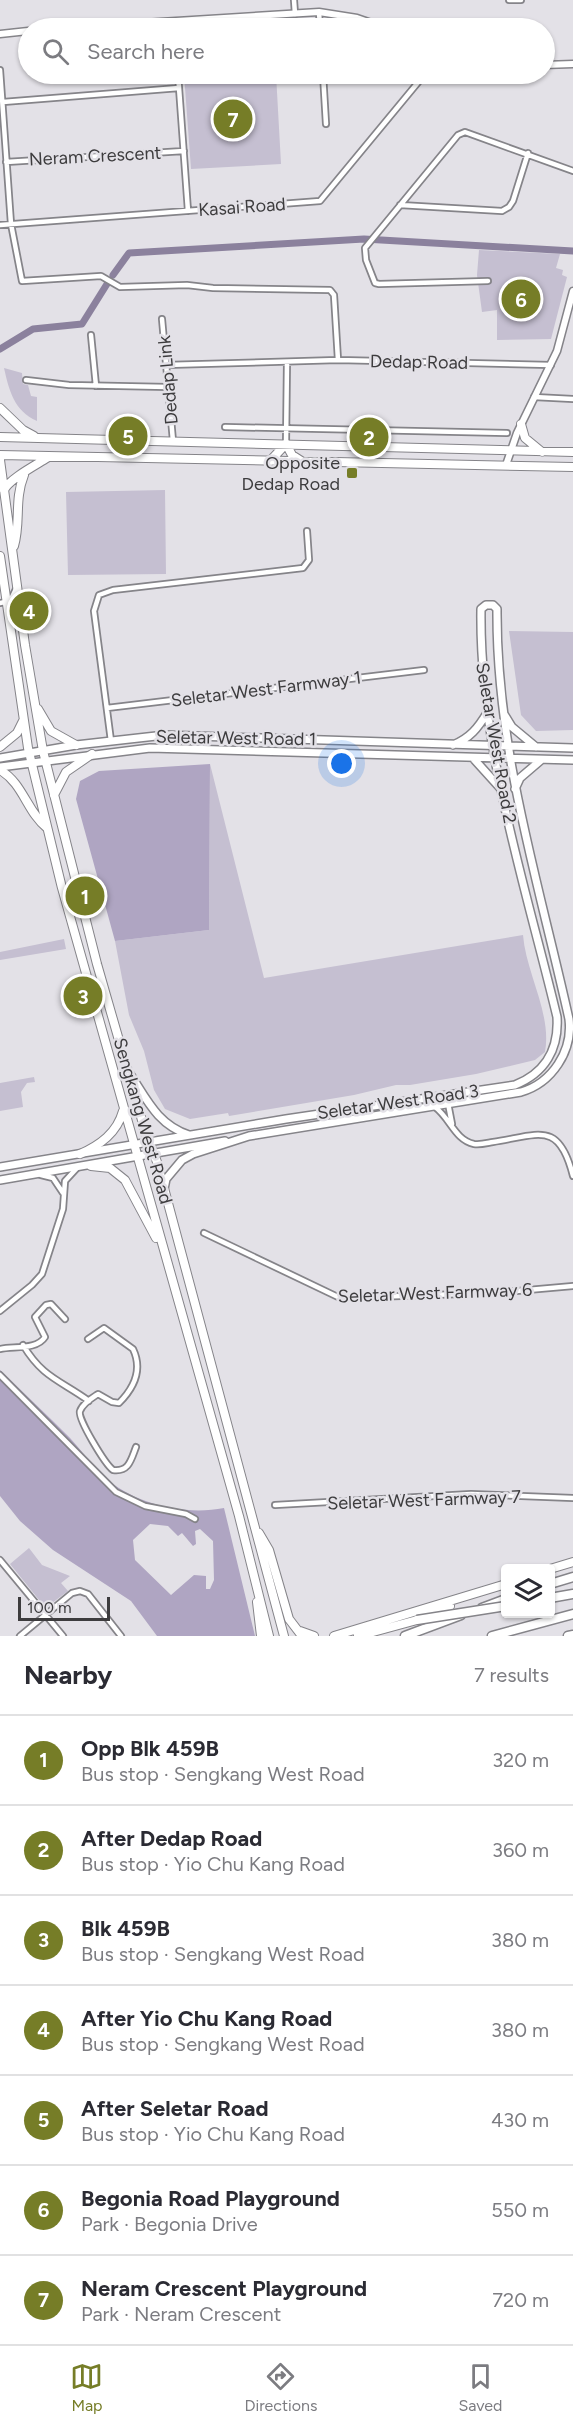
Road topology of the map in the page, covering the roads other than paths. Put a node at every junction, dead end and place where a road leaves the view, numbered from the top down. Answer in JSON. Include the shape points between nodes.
{"nodes":[{"id":1,"x":294,"y":0,"type":"edge"},
{"id":2,"x":509,"y":0,"type":"edge"},
{"id":3,"x":521,"y":0,"type":"edge"},
{"id":4,"x":319,"y":12,"type":"junction"},
{"id":5,"x":295,"y":14,"type":"junction"},
{"id":6,"x":251,"y":18,"type":"edge"},
{"id":7,"x":319,"y":18,"type":"edge"},
{"id":8,"x":357,"y":18,"type":"edge"},
{"id":9,"x":18,"y":32,"type":"edge"},
{"id":10,"x":0,"y":34,"type":"edge"},
{"id":11,"x":555,"y":64,"type":"edge"},
{"id":12,"x":573,"y":64,"type":"edge"},
{"id":13,"x":0,"y":69,"type":"edge"},
{"id":14,"x":179,"y":84,"type":"edge"},
{"id":15,"x":324,"y":84,"type":"edge"},
{"id":16,"x":417,"y":84,"type":"edge"},
{"id":17,"x":179,"y":88,"type":"junction"},
{"id":18,"x":3,"y":102,"type":"junction"},
{"id":19,"x":327,"y":124,"type":"dead end"},
{"id":20,"x":184,"y":151,"type":"junction"},
{"id":21,"x":528,"y":153,"type":"junction"},
{"id":22,"x":6,"y":162,"type":"junction"},
{"id":23,"x":573,"y":171,"type":"edge"},
{"id":24,"x":400,"y":205,"type":"junction"},
{"id":25,"x":188,"y":211,"type":"junction"},
{"id":26,"x":11,"y":224,"type":"junction"},
{"id":27,"x":0,"y":225,"type":"edge"},
{"id":28,"x":488,"y":281,"type":"dead end"},
{"id":29,"x":573,"y":291,"type":"edge"},
{"id":30,"x":162,"y":319,"type":"dead end"},
{"id":31,"x":91,"y":334,"type":"dead end"},
{"id":32,"x":338,"y":360,"type":"junction"},
{"id":33,"x":287,"y":362,"type":"junction"},
{"id":34,"x":166,"y":365,"type":"junction"},
{"id":35,"x":551,"y":365,"type":"junction"},
{"id":36,"x":26,"y":380,"type":"dead end"},
{"id":37,"x":96,"y":386,"type":"junction"},
{"id":38,"x":168,"y":387,"type":"junction"},
{"id":39,"x":534,"y":398,"type":"junction"},
{"id":40,"x":573,"y":399,"type":"edge"},
{"id":41,"x":0,"y":408,"type":"edge"},
{"id":42,"x":521,"y":424,"type":"junction"},
{"id":43,"x":225,"y":427,"type":"dead end"},
{"id":44,"x":285,"y":428,"type":"junction"},
{"id":45,"x":507,"y":433,"type":"dead end"},
{"id":46,"x":0,"y":437,"type":"edge"},
{"id":47,"x":38,"y":438,"type":"junction"},
{"id":48,"x":173,"y":441,"type":"junction"},
{"id":49,"x":286,"y":444,"type":"junction"},
{"id":50,"x":510,"y":451,"type":"junction"},
{"id":51,"x":542,"y":452,"type":"junction"},
{"id":52,"x":573,"y":452,"type":"edge"},
{"id":53,"x":0,"y":455,"type":"edge"},
{"id":54,"x":48,"y":458,"type":"junction"},
{"id":55,"x":0,"y":460,"type":"edge"},
{"id":56,"x":268,"y":462,"type":"junction"},
{"id":57,"x":303,"y":462,"type":"junction"},
{"id":58,"x":506,"y":465,"type":"junction"},
{"id":59,"x":573,"y":467,"type":"edge"},
{"id":60,"x":24,"y":475,"type":"junction"},
{"id":61,"x":4,"y":490,"type":"junction"},
{"id":62,"x":307,"y":531,"type":"dead end"},
{"id":63,"x":14,"y":549,"type":"junction"},
{"id":64,"x":0,"y":556,"type":"edge"},
{"id":65,"x":17,"y":581,"type":"junction"},
{"id":66,"x":2,"y":585,"type":"edge"},
{"id":67,"x":3,"y":603,"type":"edge"},
{"id":68,"x":424,"y":670,"type":"dead end"},
{"id":69,"x":35,"y":706,"type":"junction"},
{"id":70,"x":107,"y":708,"type":"junction"},
{"id":71,"x":502,"y":710,"type":"junction"},
{"id":72,"x":487,"y":713,"type":"junction"},
{"id":73,"x":23,"y":721,"type":"junction"},
{"id":74,"x":110,"y":732,"type":"junction"},
{"id":75,"x":111,"y":741,"type":"junction"},
{"id":76,"x":90,"y":744,"type":"junction"},
{"id":77,"x":76,"y":746,"type":"junction"},
{"id":78,"x":451,"y":746,"type":"junction"},
{"id":79,"x":0,"y":747,"type":"edge"},
{"id":80,"x":494,"y":747,"type":"junction"},
{"id":81,"x":507,"y":747,"type":"junction"},
{"id":82,"x":537,"y":748,"type":"junction"},
{"id":83,"x":573,"y":748,"type":"edge"},
{"id":84,"x":43,"y":751,"type":"junction"},
{"id":85,"x":29,"y":753,"type":"junction"},
{"id":86,"x":92,"y":754,"type":"junction"},
{"id":87,"x":473,"y":758,"type":"junction"},
{"id":88,"x":496,"y":758,"type":"junction"},
{"id":89,"x":509,"y":758,"type":"junction"},
{"id":90,"x":0,"y":759,"type":"edge"},
{"id":91,"x":541,"y":759,"type":"junction"},
{"id":92,"x":573,"y":760,"type":"edge"},
{"id":93,"x":45,"y":761,"type":"junction"},
{"id":94,"x":31,"y":763,"type":"junction"},
{"id":95,"x":0,"y":769,"type":"edge"},
{"id":96,"x":515,"y":789,"type":"junction"},
{"id":97,"x":502,"y":791,"type":"junction"},
{"id":98,"x":54,"y":795,"type":"junction"},
{"id":99,"x":47,"y":828,"type":"junction"},
{"id":100,"x":558,"y":971,"type":"joint"},
{"id":101,"x":546,"y":972,"type":"joint"},
{"id":102,"x":130,"y":1074,"type":"junction"},
{"id":103,"x":436,"y":1095,"type":"junction"},
{"id":104,"x":449,"y":1105,"type":"junction"},
{"id":105,"x":435,"y":1107,"type":"junction"},
{"id":106,"x":124,"y":1110,"type":"junction"},
{"id":107,"x":453,"y":1126,"type":"junction"},
{"id":108,"x":189,"y":1135,"type":"junction"},
{"id":109,"x":249,"y":1136,"type":"junction"},
{"id":110,"x":149,"y":1143,"type":"junction"},
{"id":111,"x":134,"y":1145,"type":"junction"},
{"id":112,"x":153,"y":1153,"type":"junction"},
{"id":113,"x":80,"y":1154,"type":"junction"},
{"id":114,"x":137,"y":1156,"type":"junction"},
{"id":115,"x":91,"y":1166,"type":"junction"},
{"id":116,"x":0,"y":1167,"type":"edge"},
{"id":117,"x":77,"y":1168,"type":"junction"},
{"id":118,"x":37,"y":1174,"type":"junction"},
{"id":119,"x":573,"y":1176,"type":"edge"},
{"id":120,"x":0,"y":1180,"type":"edge"},
{"id":121,"x":164,"y":1189,"type":"junction"},
{"id":122,"x":63,"y":1192,"type":"junction"},
{"id":123,"x":204,"y":1233,"type":"dead end"},
{"id":124,"x":166,"y":1258,"type":"junction"},
{"id":125,"x":573,"y":1286,"type":"edge"},
{"id":126,"x":0,"y":1311,"type":"edge"},
{"id":127,"x":65,"y":1319,"type":"dead end"},
{"id":128,"x":88,"y":1339,"type":"dead end"},
{"id":129,"x":23,"y":1345,"type":"junction"},
{"id":130,"x":0,"y":1349,"type":"edge"},
{"id":131,"x":0,"y":1376,"type":"edge"},
{"id":132,"x":89,"y":1401,"type":"junction"},
{"id":133,"x":136,"y":1447,"type":"dead end"},
{"id":134,"x":573,"y":1498,"type":"edge"},
{"id":135,"x":275,"y":1505,"type":"dead end"},
{"id":136,"x":195,"y":1519,"type":"dead end"},
{"id":137,"x":255,"y":1526,"type":"junction"},
{"id":138,"x":0,"y":1560,"type":"edge"},
{"id":139,"x":573,"y":1562,"type":"edge"},
{"id":140,"x":555,"y":1567,"type":"edge"},
{"id":141,"x":573,"y":1577,"type":"edge"},
{"id":142,"x":555,"y":1582,"type":"edge"},
{"id":143,"x":501,"y":1585,"type":"edge"},
{"id":144,"x":501,"y":1585,"type":"edge"},
{"id":145,"x":257,"y":1594,"type":"junction"},
{"id":146,"x":573,"y":1594,"type":"edge"},
{"id":147,"x":555,"y":1597,"type":"edge"},
{"id":148,"x":501,"y":1601,"type":"edge"},
{"id":149,"x":501,"y":1607,"type":"edge"},
{"id":150,"x":573,"y":1614,"type":"edge"},
{"id":151,"x":45,"y":1615,"type":"junction"},
{"id":152,"x":417,"y":1620,"type":"junction"},
{"id":153,"x":301,"y":1634,"type":"edge"},
{"id":154,"x":573,"y":1635,"type":"edge"},
{"id":155,"x":20,"y":1636,"type":"edge"},
{"id":156,"x":63,"y":1636,"type":"edge"},
{"id":157,"x":122,"y":1636,"type":"edge"},
{"id":158,"x":261,"y":1636,"type":"edge"},
{"id":159,"x":269,"y":1636,"type":"edge"},
{"id":160,"x":284,"y":1636,"type":"edge"},
{"id":161,"x":314,"y":1636,"type":"edge"},
{"id":162,"x":334,"y":1636,"type":"edge"},
{"id":163,"x":358,"y":1636,"type":"edge"},
{"id":164,"x":405,"y":1636,"type":"edge"},
{"id":165,"x":492,"y":1636,"type":"edge"},
{"id":166,"x":568,"y":1636,"type":"edge"}],
"edges":[{"from":1,"to":5,"type":"street"},
{"from":2,"to":3,"type":"street"},
{"from":4,"to":5,"type":"street"},
{"from":4,"to":7,"type":"street"},
{"from":4,"to":8,"type":"street"},
{"from":5,"to":6,"type":"street"},
{"from":9,"to":10,"type":"street"},
{"from":11,"to":12,"type":"street"},
{"from":13,"to":18,"type":"street"},
{"from":14,"to":17,"type":"street","name":"Neram Crescent"},
{"from":15,"to":19,"type":"street"},
{"from":16,"to":25,"type":"street","name":"Kasai Road","via":[[320,201]]},
{"from":17,"to":18,"type":"street"},
{"from":17,"to":20,"type":"street","name":"Neram Crescent"},
{"from":18,"to":22,"type":"street"},
{"from":20,"to":22,"type":"street","name":"Neram Crescent"},
{"from":20,"to":25,"type":"street","name":"Neram Crescent"},
{"from":21,"to":23,"type":"street"},
{"from":21,"to":24,"type":"street","via":[[465,132],[458,135]]},
{"from":21,"to":24,"type":"street","via":[[513,201],[502,211]]},
{"from":22,"to":26,"type":"street"},
{"from":24,"to":28,"type":"street","via":[[365,248],[375,283]]},
{"from":25,"to":26,"type":"street","name":"Kasai Road"},
{"from":26,"to":27,"type":"street","name":"Kasai Road"},
{"from":26,"to":32,"type":"street","via":[[22,280],[104,277],[120,287],[330,290],[334,295]]},
{"from":29,"to":35,"type":"street"},
{"from":30,"to":34,"type":"street","name":"Dedap Link"},
{"from":31,"to":37,"type":"street"},
{"from":32,"to":33,"type":"street","name":"Dedap Road"},
{"from":32,"to":35,"type":"street","name":"Dedap Road"},
{"from":33,"to":34,"type":"street","name":"Dedap Road"},
{"from":33,"to":44,"type":"street"},
{"from":34,"to":38,"type":"street","name":"Dedap Link"},
{"from":35,"to":39,"type":"street"},
{"from":36,"to":37,"type":"street"},
{"from":37,"to":38,"type":"street"},
{"from":38,"to":48,"type":"street","name":"Dedap Link"},
{"from":39,"to":40,"type":"street"},
{"from":39,"to":42,"type":"street"},
{"from":41,"to":47,"type":"main road","via":[[23,430]]},
{"from":42,"to":50,"type":"street"},
{"from":42,"to":51,"type":"main road","via":[[525,438]]},
{"from":43,"to":44,"type":"street"},
{"from":44,"to":45,"type":"street"},
{"from":44,"to":49,"type":"street"},
{"from":46,"to":47,"type":"main road"},
{"from":47,"to":48,"type":"main road"},
{"from":48,"to":49,"type":"main road"},
{"from":49,"to":50,"type":"main road"},
{"from":49,"to":56,"type":"main road"},
{"from":49,"to":57,"type":"main road","via":[[294,457]]},
{"from":50,"to":51,"type":"main road"},
{"from":50,"to":58,"type":"street"},
{"from":51,"to":52,"type":"main road"},
{"from":53,"to":54,"type":"main road"},
{"from":54,"to":56,"type":"main road"},
{"from":54,"to":60,"type":"main road"},
{"from":55,"to":61,"type":"main road","name":"Sengkang West Road"},
{"from":56,"to":57,"type":"main road"},
{"from":57,"to":58,"type":"main road"},
{"from":58,"to":59,"type":"main road"},
{"from":60,"to":61,"type":"main road","via":[[11,479]]},
{"from":60,"to":63,"type":"main road","via":[[18,489]]},
{"from":61,"to":63,"type":"main road","name":"Sengkang West Road"},
{"from":62,"to":70,"type":"street","via":[[309,560],[303,568],[113,590],[99,595],[94,611]]},
{"from":63,"to":65,"type":"main road","name":"Sengkang West Road"},
{"from":64,"to":66,"type":"main road","name":"Sengkang West Road"},
{"from":65,"to":67,"type":"street","via":[[14,595]]},
{"from":65,"to":69,"type":"main road","name":"Sengkang West Road"},
{"from":66,"to":67,"type":"main road","name":"Sengkang West Road"},
{"from":67,"to":73,"type":"main road","name":"Sengkang West Road"},
{"from":68,"to":70,"type":"street","name":"Seletar West Farmway 1"},
{"from":69,"to":77,"type":"main road","via":[[51,730]]},
{"from":69,"to":84,"type":"main road","name":"Sengkang West Road"},
{"from":70,"to":74,"type":"street"},
{"from":71,"to":72,"type":"main road","name":"Seletar West Road 2","via":[[497,609],[486,605],[481,609],[480,651]]},
{"from":71,"to":81,"type":"main road","name":"Seletar West Road 2"},
{"from":71,"to":82,"type":"main road","via":[[512,727]]},
{"from":72,"to":78,"type":"main road","via":[[465,740]]},
{"from":72,"to":80,"type":"main road","name":"Seletar West Road 2"},
{"from":73,"to":79,"type":"main road","via":[[17,733]]},
{"from":73,"to":85,"type":"main road","name":"Sengkang West Road"},
{"from":74,"to":75,"type":"street"},
{"from":74,"to":76,"type":"street"},
{"from":75,"to":76,"type":"main road","name":"Seletar West Road 1"},
{"from":75,"to":78,"type":"main road","name":"Seletar West Road 1","via":[[165,735],[244,736]]},
{"from":76,"to":77,"type":"main road","name":"Seletar West Road 1"},
{"from":77,"to":84,"type":"main road","name":"Seletar West Road 1"},
{"from":78,"to":80,"type":"main road","name":"Seletar West Road 1"},
{"from":80,"to":81,"type":"main road","name":"Seletar West Road 1"},
{"from":80,"to":88,"type":"main road","name":"Seletar West Road 2"},
{"from":81,"to":82,"type":"main road","name":"Seletar West Road 1"},
{"from":81,"to":89,"type":"main road","name":"Seletar West Road 2"},
{"from":82,"to":83,"type":"main road","name":"Seletar West Road 1"},
{"from":84,"to":85,"type":"main road","name":"Seletar West Road 1"},
{"from":84,"to":93,"type":"main road","name":"Sengkang West Road"},
{"from":85,"to":90,"type":"main road","name":"Seletar West Road 1"},
{"from":85,"to":94,"type":"main road","name":"Sengkang West Road"},
{"from":86,"to":87,"type":"main road","name":"Seletar West Road 1","via":[[150,748]]},
{"from":86,"to":93,"type":"main road","name":"Seletar West Road 1"},
{"from":86,"to":98,"type":"main road","via":[[66,772]]},
{"from":87,"to":88,"type":"main road","name":"Seletar West Road 1"},
{"from":87,"to":97,"type":"main road"},
{"from":88,"to":89,"type":"main road","name":"Seletar West Road 1"},
{"from":88,"to":97,"type":"main road","name":"Seletar West Road 2"},
{"from":89,"to":91,"type":"main road","name":"Seletar West Road 1"},
{"from":89,"to":96,"type":"main road","name":"Seletar West Road 2"},
{"from":91,"to":92,"type":"main road","name":"Seletar West Road 1"},
{"from":91,"to":96,"type":"main road","via":[[520,778]]},
{"from":93,"to":94,"type":"main road","name":"Seletar West Road 1"},
{"from":93,"to":98,"type":"main road","name":"Sengkang West Road"},
{"from":94,"to":95,"type":"main road","name":"Seletar West Road 1"},
{"from":94,"to":99,"type":"main road","name":"Sengkang West Road"},
{"from":95,"to":99,"type":"main road","via":[[16,784],[37,820]]},
{"from":96,"to":100,"type":"main road","name":"Seletar West Road 2"},
{"from":97,"to":101,"type":"main road","name":"Seletar West Road 2"},
{"from":98,"to":102,"type":"main road","name":"Sengkang West Road"},
{"from":99,"to":106,"type":"main road","name":"Sengkang West Road"},
{"from":100,"to":104,"type":"main road","name":"Seletar West Road 3","via":[[570,1026],[568,1044],[554,1069],[526,1091]]},
{"from":101,"to":103,"type":"main road","name":"Seletar West Road 3","via":[[557,1017],[557,1036],[541,1069],[529,1080],[515,1085]]},
{"from":102,"to":108,"type":"main road","via":[[161,1120]]},
{"from":102,"to":110,"type":"main road","name":"Sengkang West Road"},
{"from":103,"to":104,"type":"street","via":[[447,1098]]},
{"from":103,"to":108,"type":"main road","name":"Seletar West Road 3"},
{"from":104,"to":105,"type":"main road","name":"Seletar West Road 3"},
{"from":104,"to":107,"type":"street"},
{"from":105,"to":107,"type":"street"},
{"from":105,"to":109,"type":"main road","name":"Seletar West Road 3"},
{"from":106,"to":111,"type":"main road","name":"Sengkang West Road"},
{"from":106,"to":113,"type":"main road","via":[[120,1123],[103,1141]]},
{"from":107,"to":119,"type":"street","via":[[458,1136],[474,1144],[532,1135],[552,1137],[564,1148]]},
{"from":108,"to":110,"type":"main road","name":"Seletar West Road 3"},
{"from":109,"to":112,"type":"main road","name":"Seletar West Road 3"},
{"from":109,"to":121,"type":"main road","name":"Seletar West Road 3","via":[[182,1160],[166,1179]]},
{"from":110,"to":111,"type":"main road","name":"Seletar West Road 3"},
{"from":110,"to":112,"type":"main road","name":"Sengkang West Road"},
{"from":111,"to":113,"type":"main road","name":"Seletar West Road 3"},
{"from":111,"to":114,"type":"main road","name":"Sengkang West Road"},
{"from":112,"to":114,"type":"main road","name":"Seletar West Road 3"},
{"from":112,"to":121,"type":"main road","name":"Sengkang West Road"},
{"from":113,"to":116,"type":"main road","name":"Seletar West Road 3"},
{"from":114,"to":115,"type":"main road","name":"Seletar West Road 3"},
{"from":114,"to":124,"type":"main road","name":"Sengkang West Road"},
{"from":115,"to":117,"type":"main road","name":"Seletar West Road 3"},
{"from":115,"to":124,"type":"main road","via":[[110,1168],[125,1180]]},
{"from":117,"to":118,"type":"main road","name":"Seletar West Road 3"},
{"from":117,"to":122,"type":"street","via":[[65,1180]]},
{"from":118,"to":120,"type":"main road","name":"Seletar West Road 3"},
{"from":118,"to":122,"type":"street","via":[[52,1178]]},
{"from":121,"to":137,"type":"main road","name":"Sengkang West Road"},
{"from":122,"to":126,"type":"street","via":[[60,1221],[42,1274]]},
{"from":123,"to":125,"type":"street","name":"Seletar West Farmway 6","via":[[340,1298]]},
{"from":124,"to":145,"type":"main road","name":"Sengkang West Road"},
{"from":127,"to":129,"type":"street","via":[[46,1305],[35,1317],[45,1339],[38,1345]]},
{"from":128,"to":132,"type":"street","via":[[104,1328],[133,1349],[136,1357],[135,1386],[119,1403],[100,1393]]},
{"from":129,"to":130,"type":"street"},
{"from":129,"to":132,"type":"street","via":[[49,1378]]},
{"from":131,"to":136,"type":"street","via":[[116,1492],[145,1506]]},
{"from":132,"to":133,"type":"street","via":[[80,1417],[109,1467],[128,1467]]},
{"from":134,"to":135,"type":"street","name":"Seletar West Farmway 7","via":[[471,1494]]},
{"from":137,"to":153,"type":"main road","via":[[269,1550],[289,1619]]},
{"from":137,"to":160,"type":"main road","name":"Sengkang West Road"},
{"from":138,"to":151,"type":"street"},
{"from":139,"to":140,"type":"main road"},
{"from":141,"to":142,"type":"highway"},
{"from":143,"to":152,"type":"main road","bridge":true},
{"from":144,"to":162,"type":"main road"},
{"from":145,"to":158,"type":"main road"},
{"from":145,"to":159,"type":"main road","name":"Sengkang West Road"},
{"from":146,"to":147,"type":"highway"},
{"from":148,"to":164,"type":"highway"},
{"from":149,"to":152,"type":"highway","bridge":true},
{"from":150,"to":165,"type":"highway"},
{"from":151,"to":155,"type":"street"},
{"from":151,"to":156,"type":"street"},
{"from":151,"to":157,"type":"street","via":[[80,1591],[87,1594]]},
{"from":152,"to":163,"type":"main road"},
{"from":153,"to":161,"type":"main road"},
{"from":154,"to":166,"type":"highway"}]}
